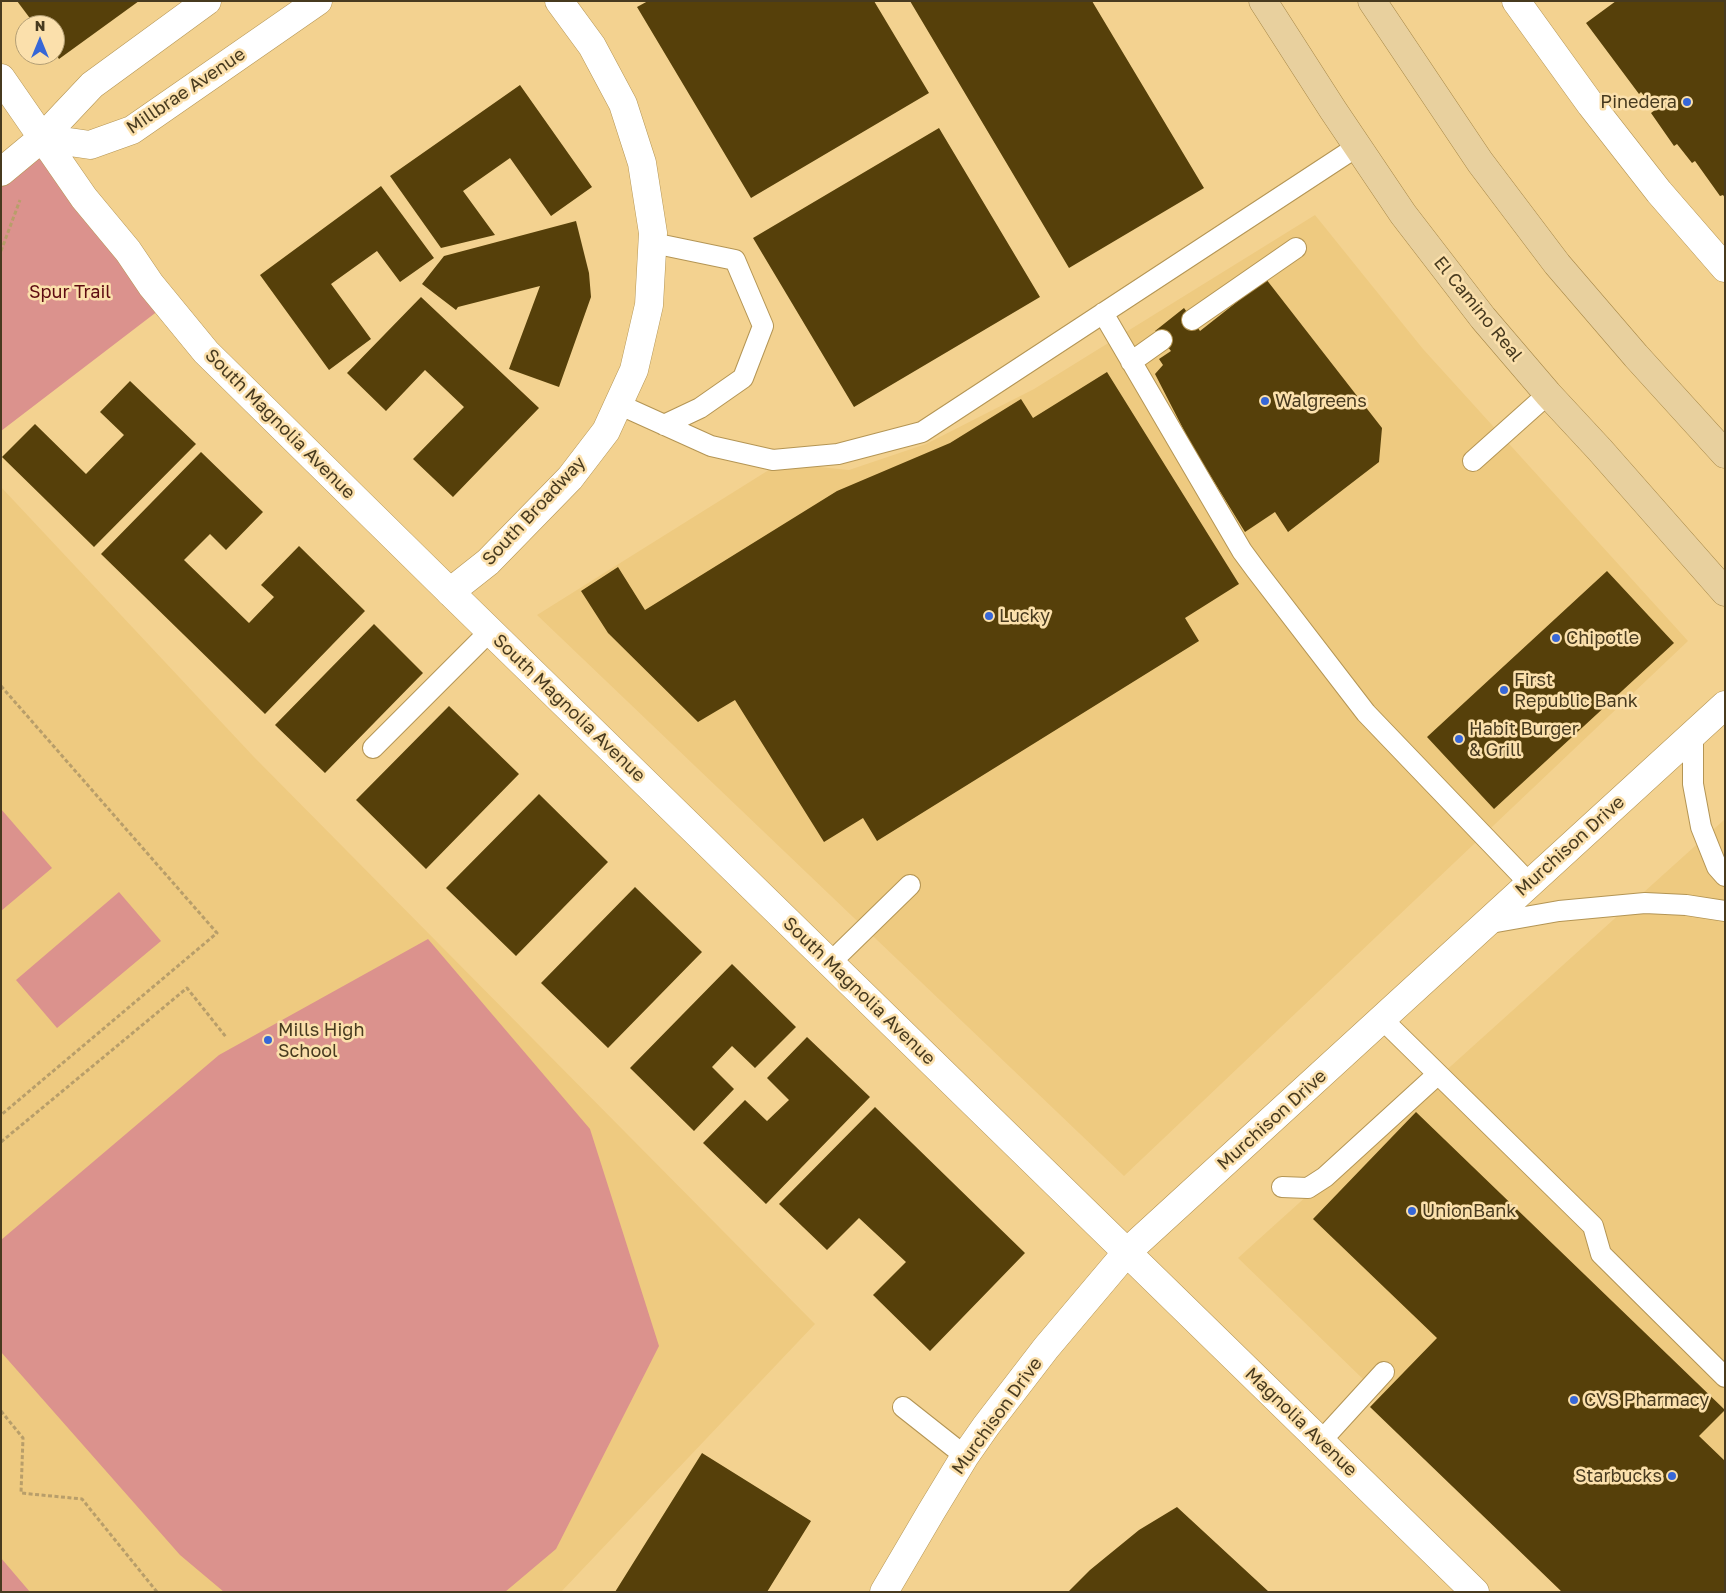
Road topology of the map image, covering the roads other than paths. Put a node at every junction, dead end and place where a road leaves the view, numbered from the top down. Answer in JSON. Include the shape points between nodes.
{"nodes":[{"id":1,"x":207,"y":1,"type":"edge"},
{"id":2,"x":318,"y":1,"type":"edge"},
{"id":3,"x":559,"y":1,"type":"edge"},
{"id":4,"x":1263,"y":1,"type":"edge"},
{"id":5,"x":1372,"y":1,"type":"edge"},
{"id":6,"x":1516,"y":1,"type":"edge"},
{"id":7,"x":1,"y":78,"type":"edge"},
{"id":8,"x":42,"y":138,"type":"junction"},
{"id":9,"x":1358,"y":146,"type":"junction"},
{"id":10,"x":1,"y":172,"type":"edge"},
{"id":11,"x":653,"y":243,"type":"junction"},
{"id":12,"x":1296,"y":248,"type":"dead end"},
{"id":13,"x":1725,"y":268,"type":"edge"},
{"id":14,"x":1103,"y":313,"type":"junction"},
{"id":15,"x":1192,"y":320,"type":"dead end"},
{"id":16,"x":1162,"y":340,"type":"dead end"},
{"id":17,"x":1131,"y":362,"type":"junction"},
{"id":18,"x":1548,"y":394,"type":"junction"},
{"id":19,"x":618,"y":404,"type":"junction"},
{"id":20,"x":664,"y":425,"type":"junction"},
{"id":21,"x":1725,"y":454,"type":"edge"},
{"id":22,"x":1473,"y":461,"type":"dead end"},
{"id":23,"x":450,"y":592,"type":"junction"},
{"id":24,"x":1725,"y":592,"type":"edge"},
{"id":25,"x":490,"y":631,"type":"junction"},
{"id":26,"x":1725,"y":705,"type":"edge"},
{"id":27,"x":1693,"y":734,"type":"junction"},
{"id":28,"x":372,"y":748,"type":"dead end"},
{"id":29,"x":1725,"y":876,"type":"edge"},
{"id":30,"x":1530,"y":884,"type":"junction"},
{"id":31,"x":910,"y":885,"type":"dead end"},
{"id":32,"x":1725,"y":911,"type":"edge"},
{"id":33,"x":1485,"y":924,"type":"junction"},
{"id":34,"x":830,"y":963,"type":"junction"},
{"id":35,"x":1382,"y":1019,"type":"junction"},
{"id":36,"x":1438,"y":1074,"type":"junction"},
{"id":37,"x":1282,"y":1186,"type":"dead end"},
{"id":38,"x":1127,"y":1252,"type":"junction"},
{"id":39,"x":1384,"y":1372,"type":"dead end"},
{"id":40,"x":1725,"y":1377,"type":"edge"},
{"id":41,"x":903,"y":1407,"type":"dead end"},
{"id":42,"x":1321,"y":1441,"type":"junction"},
{"id":43,"x":965,"y":1456,"type":"junction"},
{"id":44,"x":884,"y":1592,"type":"edge"},
{"id":45,"x":1475,"y":1592,"type":"edge"}],
"edges":[{"from":1,"to":8,"type":"street","via":[[92,85]]},
{"from":2,"to":8,"type":"street","name":"Millbrae Avenue","via":[[132,130],[90,146]]},
{"from":3,"to":11,"type":"street","name":"South Broadway","via":[[592,46],[622,104],[642,163]]},
{"from":4,"to":9,"type":"main road","name":"El Camino Real"},
{"from":5,"to":21,"type":"main road","via":[[1480,162],[1557,264]]},
{"from":6,"to":13,"type":"street","via":[[1659,192]]},
{"from":7,"to":8,"type":"street"},
{"from":8,"to":10,"type":"street"},
{"from":8,"to":23,"type":"street","name":"South Magnolia Avenue","via":[[84,198],[206,352]]},
{"from":9,"to":14,"type":"lane"},
{"from":9,"to":18,"type":"main road","name":"El Camino Real","via":[[1403,214]]},
{"from":11,"to":19,"type":"street","name":"South Broadway","via":[[649,305],[634,370]]},
{"from":11,"to":20,"type":"lane","via":[[735,260],[763,326],[743,378],[700,408]]},
{"from":12,"to":15,"type":"lane"},
{"from":14,"to":17,"type":"lane"},
{"from":14,"to":20,"type":"lane","via":[[922,432],[838,454],[773,460],[711,446]]},
{"from":16,"to":17,"type":"lane"},
{"from":17,"to":30,"type":"lane","via":[[1242,551],[1265,582],[1366,713]]},
{"from":18,"to":22,"type":"lane"},
{"from":18,"to":24,"type":"main road","name":"El Camino Real"},
{"from":19,"to":20,"type":"lane"},
{"from":19,"to":23,"type":"street","name":"South Broadway","via":[[606,430],[570,478],[488,562]]},
{"from":23,"to":25,"type":"street","name":"South Magnolia Avenue"},
{"from":25,"to":28,"type":"lane"},
{"from":25,"to":34,"type":"street","name":"South Magnolia Avenue"},
{"from":26,"to":27,"type":"street","name":"Murchison Drive"},
{"from":27,"to":29,"type":"lane","via":[[1693,784],[1701,826],[1717,867]]},
{"from":27,"to":30,"type":"street","name":"Murchison Drive"},
{"from":30,"to":33,"type":"street","name":"Murchison Drive"},
{"from":31,"to":34,"type":"lane"},
{"from":32,"to":33,"type":"lane","via":[[1645,903],[1559,911]]},
{"from":33,"to":35,"type":"street","name":"Murchison Drive"},
{"from":34,"to":38,"type":"street","name":"South Magnolia Avenue"},
{"from":35,"to":36,"type":"lane"},
{"from":35,"to":38,"type":"street","name":"Murchison Drive"},
{"from":36,"to":37,"type":"lane","via":[[1325,1177],[1308,1188]]},
{"from":36,"to":40,"type":"lane","via":[[1593,1226],[1601,1254]]},
{"from":38,"to":42,"type":"street","name":"Magnolia Avenue"},
{"from":38,"to":43,"type":"street","name":"Murchison Drive","via":[[1046,1348]]},
{"from":39,"to":42,"type":"lane"},
{"from":41,"to":43,"type":"lane"},
{"from":42,"to":45,"type":"street","name":"Magnolia Avenue"},
{"from":43,"to":44,"type":"street","name":"Murchison Drive"}]}
